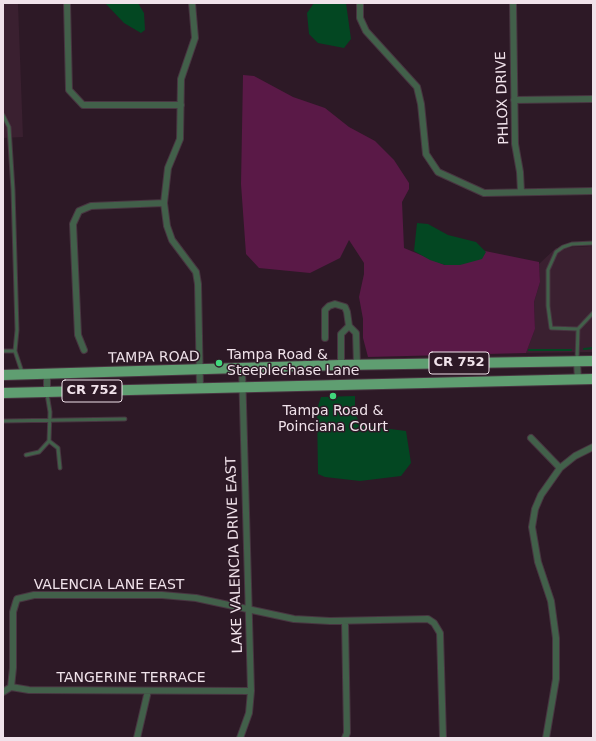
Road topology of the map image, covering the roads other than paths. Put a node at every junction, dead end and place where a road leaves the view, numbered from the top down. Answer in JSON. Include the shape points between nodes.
{"nodes":[{"id":1,"x":67,"y":3,"type":"edge"},
{"id":2,"x":192,"y":3,"type":"edge"},
{"id":3,"x":360,"y":3,"type":"edge"},
{"id":4,"x":513,"y":3,"type":"edge"},
{"id":5,"x":593,"y":99,"type":"edge"},
{"id":6,"x":514,"y":100,"type":"junction"},
{"id":7,"x":181,"y":104,"type":"junction"},
{"id":8,"x":3,"y":115,"type":"edge"},
{"id":9,"x":593,"y":191,"type":"edge"},
{"id":10,"x":521,"y":192,"type":"junction"},
{"id":11,"x":164,"y":203,"type":"junction"},
{"id":12,"x":593,"y":243,"type":"edge"},
{"id":13,"x":593,"y":313,"type":"edge"},
{"id":14,"x":588,"y":318,"type":"junction"},
{"id":15,"x":593,"y":321,"type":"edge"},
{"id":16,"x":348,"y":326,"type":"junction"},
{"id":17,"x":578,"y":329,"type":"junction"},
{"id":18,"x":325,"y":338,"type":"dead end"},
{"id":19,"x":14,"y":350,"type":"junction"},
{"id":20,"x":84,"y":350,"type":"dead end"},
{"id":21,"x":3,"y":351,"type":"edge"},
{"id":22,"x":593,"y":361,"type":"edge"},
{"id":23,"x":577,"y":362,"type":"junction"},
{"id":24,"x":342,"y":365,"type":"junction"},
{"id":25,"x":357,"y":365,"type":"junction"},
{"id":26,"x":242,"y":369,"type":"junction"},
{"id":27,"x":200,"y":371,"type":"junction"},
{"id":28,"x":47,"y":374,"type":"junction"},
{"id":29,"x":3,"y":375,"type":"edge"},
{"id":30,"x":23,"y":375,"type":"junction"},
{"id":31,"x":593,"y":379,"type":"edge"},
{"id":32,"x":578,"y":380,"type":"junction"},
{"id":33,"x":200,"y":388,"type":"junction"},
{"id":34,"x":242,"y":388,"type":"junction"},
{"id":35,"x":47,"y":392,"type":"junction"},
{"id":36,"x":3,"y":393,"type":"edge"},
{"id":37,"x":125,"y":419,"type":"dead end"},
{"id":38,"x":50,"y":420,"type":"junction"},
{"id":39,"x":3,"y":421,"type":"edge"},
{"id":40,"x":531,"y":438,"type":"dead end"},
{"id":41,"x":49,"y":441,"type":"junction"},
{"id":42,"x":593,"y":447,"type":"edge"},
{"id":43,"x":26,"y":455,"type":"dead end"},
{"id":44,"x":60,"y":468,"type":"dead end"},
{"id":45,"x":560,"y":468,"type":"junction"},
{"id":46,"x":250,"y":608,"type":"junction"},
{"id":47,"x":345,"y":621,"type":"junction"},
{"id":48,"x":11,"y":687,"type":"junction"},
{"id":49,"x":148,"y":691,"type":"junction"},
{"id":50,"x":251,"y":691,"type":"junction"},
{"id":51,"x":3,"y":692,"type":"edge"},
{"id":52,"x":137,"y":738,"type":"edge"},
{"id":53,"x":240,"y":738,"type":"edge"},
{"id":54,"x":345,"y":738,"type":"edge"},
{"id":55,"x":443,"y":738,"type":"edge"},
{"id":56,"x":546,"y":738,"type":"edge"}],
"edges":[{"from":1,"to":7,"type":"street","via":[[69,90],[83,105]]},
{"from":2,"to":7,"type":"street","via":[[195,38],[181,79]]},
{"from":3,"to":10,"type":"street","via":[[360,18],[366,31],[417,87],[422,104],[426,154],[433,167],[438,172],[484,193]]},
{"from":4,"to":6,"type":"street","name":"PHLOX DRIVE"},
{"from":5,"to":6,"type":"street"},
{"from":6,"to":10,"type":"street","name":"PHLOX DRIVE","via":[[515,144]]},
{"from":7,"to":11,"type":"street","via":[[180,139],[168,168]]},
{"from":8,"to":19,"type":"lane","via":[[9,127],[13,190],[17,330]]},
{"from":9,"to":10,"type":"street"},
{"from":11,"to":20,"type":"street","via":[[91,206],[79,211],[74,224],[78,335]]},
{"from":11,"to":27,"type":"street","via":[[172,240],[196,272]]},
{"from":12,"to":17,"type":"lane","via":[[563,247],[556,252],[548,270],[551,328]]},
{"from":13,"to":14,"type":"lane"},
{"from":14,"to":15,"type":"lane"},
{"from":14,"to":17,"type":"lane"},
{"from":16,"to":18,"type":"street","via":[[345,307],[329,306],[325,310]]},
{"from":16,"to":24,"type":"street","via":[[340,334]]},
{"from":16,"to":25,"type":"street","via":[[356,333]]},
{"from":17,"to":23,"type":"lane"},
{"from":19,"to":21,"type":"lane"},
{"from":19,"to":30,"type":"lane"},
{"from":22,"to":23,"type":"main road","name":"TAMPA ROAD","number":"CR 752"},
{"from":23,"to":25,"type":"main road","name":"TAMPA ROAD","number":"CR 752"},
{"from":23,"to":32,"type":"street"},
{"from":24,"to":25,"type":"main road","name":"TAMPA ROAD","number":"CR 752"},
{"from":24,"to":26,"type":"main road","name":"TAMPA ROAD","number":"CR 752"},
{"from":26,"to":27,"type":"main road","name":"TAMPA ROAD","number":"CR 752"},
{"from":26,"to":34,"type":"street","name":"LAKE VALENCIA DRIVE EAST"},
{"from":27,"to":28,"type":"main road","name":"TAMPA ROAD","number":"CR 752"},
{"from":27,"to":33,"type":"street"},
{"from":28,"to":30,"type":"main road","name":"TAMPA ROAD","number":"CR 752"},
{"from":28,"to":35,"type":"street"},
{"from":29,"to":30,"type":"main road","name":"TAMPA ROAD","number":"CR 752"},
{"from":31,"to":32,"type":"main road","number":"CR 752"},
{"from":32,"to":34,"type":"main road","number":"CR 752"},
{"from":33,"to":34,"type":"main road","number":"CR 752"},
{"from":33,"to":35,"type":"main road","number":"CR 752"},
{"from":34,"to":46,"type":"street","name":"LAKE VALENCIA DRIVE EAST"},
{"from":35,"to":36,"type":"main road","number":"CR 752"},
{"from":35,"to":38,"type":"lane"},
{"from":37,"to":38,"type":"lane"},
{"from":38,"to":39,"type":"lane"},
{"from":38,"to":41,"type":"lane"},
{"from":40,"to":45,"type":"street"},
{"from":41,"to":43,"type":"lane","via":[[39,452]]},
{"from":41,"to":44,"type":"lane","via":[[58,448]]},
{"from":42,"to":45,"type":"street","via":[[575,456]]},
{"from":45,"to":56,"type":"street","via":[[541,495],[532,527],[538,562],[551,601],[556,638],[556,679]]},
{"from":46,"to":47,"type":"street","name":"VALENCIA LANE EAST","via":[[294,619]]},
{"from":46,"to":48,"type":"street","name":"VALENCIA LANE EAST","via":[[196,598],[162,595],[34,595],[18,599],[13,612]]},
{"from":46,"to":50,"type":"street","name":"LAKE VALENCIA DRIVE EAST"},
{"from":47,"to":54,"type":"street"},
{"from":47,"to":55,"type":"street","name":"VALENCIA LANE EAST","via":[[428,619],[434,623],[440,633]]},
{"from":48,"to":49,"type":"street","name":"TANGERINE TERRACE","via":[[29,690]]},
{"from":48,"to":51,"type":"street"},
{"from":49,"to":50,"type":"street","name":"TANGERINE TERRACE"},
{"from":49,"to":52,"type":"street"},
{"from":50,"to":53,"type":"street","name":"LAKE VALENCIA DRIVE EAST","via":[[249,713]]}]}
